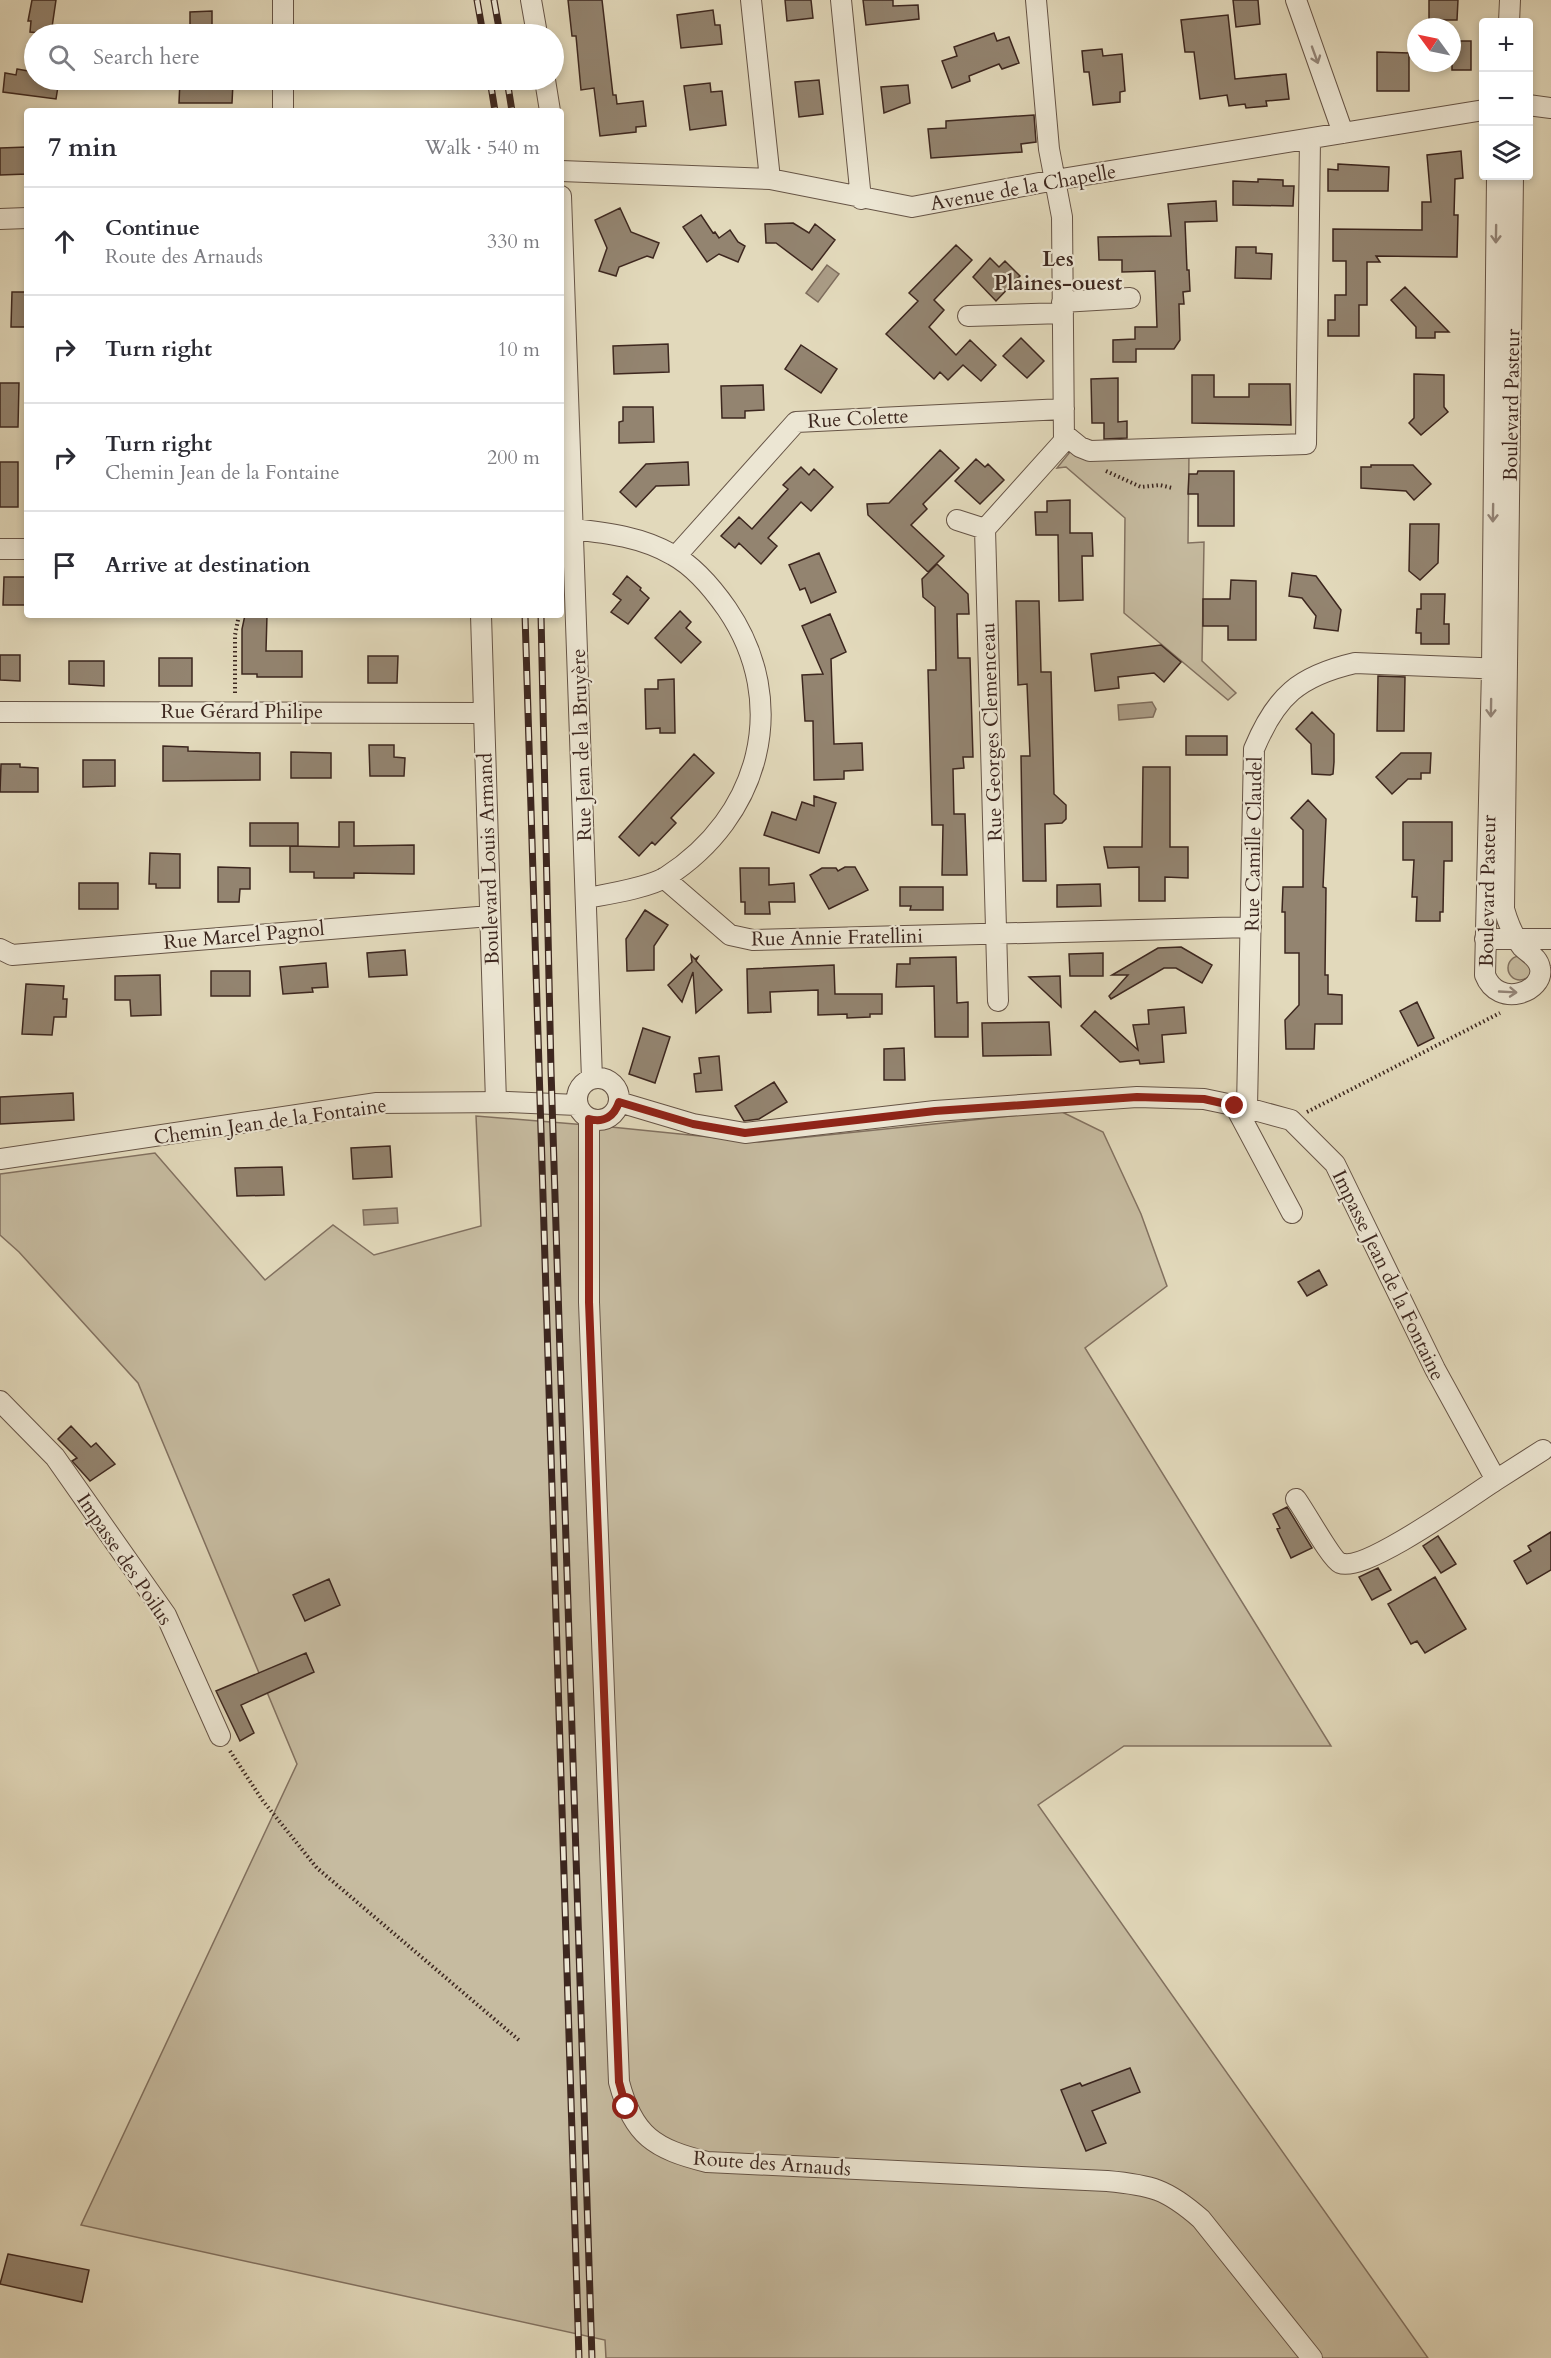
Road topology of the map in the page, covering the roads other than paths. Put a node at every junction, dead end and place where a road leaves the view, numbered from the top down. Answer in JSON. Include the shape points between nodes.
{"nodes":[{"id":1,"x":283,"y":0,"type":"edge"},
{"id":2,"x":531,"y":0,"type":"edge"},
{"id":3,"x":751,"y":0,"type":"edge"},
{"id":4,"x":841,"y":0,"type":"edge"},
{"id":5,"x":1036,"y":0,"type":"edge"},
{"id":6,"x":1296,"y":0,"type":"edge"},
{"id":7,"x":1510,"y":0,"type":"edge"},
{"id":8,"x":1509,"y":18,"type":"edge"},
{"id":9,"x":283,"y":24,"type":"edge"},
{"id":10,"x":535,"y":24,"type":"edge"},
{"id":11,"x":283,"y":90,"type":"edge"},
{"id":12,"x":547,"y":90,"type":"edge"},
{"id":13,"x":1533,"y":106,"type":"edge"},
{"id":14,"x":283,"y":108,"type":"edge"},
{"id":15,"x":550,"y":108,"type":"edge"},
{"id":16,"x":1551,"y":108,"type":"edge"},
{"id":17,"x":1479,"y":111,"type":"edge"},
{"id":18,"x":1343,"y":133,"type":"junction"},
{"id":19,"x":1310,"y":139,"type":"junction"},
{"id":20,"x":564,"y":171,"type":"edge"},
{"id":21,"x":770,"y":179,"type":"junction"},
{"id":22,"x":1054,"y":180,"type":"junction"},
{"id":23,"x":1497,"y":180,"type":"edge"},
{"id":24,"x":1513,"y":180,"type":"edge"},
{"id":25,"x":861,"y":198,"type":"junction"},
{"id":26,"x":24,"y":218,"type":"edge"},
{"id":27,"x":0,"y":219,"type":"edge"},
{"id":28,"x":564,"y":279,"type":"edge"},
{"id":29,"x":1130,"y":298,"type":"dead end"},
{"id":30,"x":1062,"y":308,"type":"junction"},
{"id":31,"x":968,"y":316,"type":"dead end"},
{"id":32,"x":1064,"y":409,"type":"junction"},
{"id":33,"x":1064,"y":434,"type":"junction"},
{"id":34,"x":957,"y":520,"type":"dead end"},
{"id":35,"x":573,"y":529,"type":"junction"},
{"id":36,"x":986,"y":529,"type":"junction"},
{"id":37,"x":0,"y":549,"type":"edge"},
{"id":38,"x":24,"y":549,"type":"edge"},
{"id":39,"x":676,"y":556,"type":"junction"},
{"id":40,"x":481,"y":618,"type":"edge"},
{"id":41,"x":1499,"y":669,"type":"junction"},
{"id":42,"x":0,"y":712,"type":"edge"},
{"id":43,"x":484,"y":713,"type":"junction"},
{"id":44,"x":664,"y":878,"type":"junction"},
{"id":45,"x":587,"y":898,"type":"junction"},
{"id":46,"x":490,"y":916,"type":"junction"},
{"id":47,"x":1251,"y":927,"type":"junction"},
{"id":48,"x":997,"y":934,"type":"junction"},
{"id":49,"x":1485,"y":939,"type":"junction"},
{"id":50,"x":1517,"y":939,"type":"junction"},
{"id":51,"x":1551,"y":939,"type":"edge"},
{"id":52,"x":0,"y":949,"type":"edge"},
{"id":53,"x":998,"y":1001,"type":"dead end"},
{"id":54,"x":592,"y":1079,"type":"junction"},
{"id":55,"x":496,"y":1102,"type":"junction"},
{"id":56,"x":619,"y":1102,"type":"junction"},
{"id":57,"x":1241,"y":1107,"type":"junction"},
{"id":58,"x":583,"y":1112,"type":"junction"},
{"id":59,"x":0,"y":1159,"type":"edge"},
{"id":60,"x":1292,"y":1213,"type":"dead end"},
{"id":61,"x":0,"y":1401,"type":"edge"},
{"id":62,"x":1543,"y":1450,"type":"dead end"},
{"id":63,"x":1496,"y":1480,"type":"junction"},
{"id":64,"x":1296,"y":1499,"type":"dead end"},
{"id":65,"x":220,"y":1736,"type":"road end"},
{"id":66,"x":1312,"y":2358,"type":"edge"}],
"edges":[{"from":1,"to":9,"type":"street"},
{"from":2,"to":10,"type":"street"},
{"from":3,"to":21,"type":"street"},
{"from":4,"to":25,"type":"street"},
{"from":5,"to":22,"type":"street"},
{"from":6,"to":18,"type":"street","one_way":true},
{"from":7,"to":8,"type":"street"},
{"from":11,"to":14,"type":"street"},
{"from":12,"to":15,"type":"street"},
{"from":13,"to":16,"type":"street"},
{"from":17,"to":18,"type":"street","name":"Avenue de la Chapelle"},
{"from":18,"to":19,"type":"street","name":"Avenue de la Chapelle"},
{"from":19,"to":22,"type":"street","name":"Avenue de la Chapelle"},
{"from":19,"to":33,"type":"street","via":[[1306,444],[1090,451]]},
{"from":20,"to":21,"type":"street","name":"Avenue de la Chapelle"},
{"from":21,"to":25,"type":"street","name":"Avenue de la Chapelle"},
{"from":22,"to":25,"type":"street","name":"Avenue de la Chapelle","via":[[912,207]]},
{"from":22,"to":30,"type":"street","via":[[1062,217]]},
{"from":23,"to":41,"type":"street","name":"Boulevard Pasteur","one_way":true},
{"from":24,"to":41,"type":"street","name":"Boulevard Pasteur"},
{"from":26,"to":27,"type":"street"},
{"from":28,"to":35,"type":"street","name":"Rue Jean de la Bruyère"},
{"from":29,"to":30,"type":"street"},
{"from":30,"to":31,"type":"street"},
{"from":30,"to":32,"type":"street"},
{"from":32,"to":33,"type":"street"},
{"from":32,"to":39,"type":"street","name":"Rue Colette","via":[[796,422]]},
{"from":33,"to":36,"type":"street","via":[[1064,441]]},
{"from":34,"to":36,"type":"street"},
{"from":35,"to":39,"type":"street","via":[[629,537]]},
{"from":35,"to":45,"type":"street","name":"Rue Jean de la Bruyère"},
{"from":36,"to":48,"type":"street","name":"Rue Georges Clemenceau"},
{"from":37,"to":38,"type":"street"},
{"from":39,"to":44,"type":"street","via":[[712,587],[737,624],[753,660],[761,703],[759,750],[749,781],[731,815],[703,848]]},
{"from":40,"to":43,"type":"street","name":"Boulevard Louis Armand"},
{"from":41,"to":47,"type":"street","name":"Rue Camille Claudel","via":[[1355,663],[1311,677],[1285,695],[1264,725],[1254,749]]},
{"from":41,"to":49,"type":"street","name":"Boulevard Pasteur","one_way":true},
{"from":41,"to":50,"type":"street","name":"Boulevard Pasteur","via":[[1504,909]]},
{"from":42,"to":43,"type":"street","name":"Rue Gérard Philipe"},
{"from":43,"to":46,"type":"street","name":"Boulevard Louis Armand"},
{"from":44,"to":45,"type":"street"},
{"from":44,"to":48,"type":"street","name":"Rue Annie Fratellini","via":[[730,935],[741,938]]},
{"from":45,"to":54,"type":"street","name":"Rue Jean de la Bruyère"},
{"from":46,"to":52,"type":"street","name":"Rue Marcel Pagnol","via":[[12,955]]},
{"from":46,"to":55,"type":"street","name":"Boulevard Louis Armand"},
{"from":47,"to":48,"type":"street"},
{"from":47,"to":57,"type":"street","name":"Rue Camille Claudel"},
{"from":48,"to":53,"type":"street","name":"Rue Georges Clemenceau"},
{"from":49,"to":50,"type":"street"},
{"from":49,"to":50,"type":"street","name":"Boulevard Pasteur","one_way":true,"via":[[1485,975],[1489,985],[1507,995],[1525,991],[1539,979],[1541,969]]},
{"from":50,"to":51,"type":"street"},
{"from":54,"to":56,"type":"street","via":[[612,1083],[619,1093]]},
{"from":54,"to":58,"type":"street","via":[[578,1091]]},
{"from":55,"to":58,"type":"street","name":"Chemin Jean de la Fontaine"},
{"from":55,"to":59,"type":"street","name":"Chemin Jean de la Fontaine","via":[[377,1103]]},
{"from":56,"to":57,"type":"street","via":[[693,1124],[745,1133],[935,1111],[1125,1098],[1204,1099]]},
{"from":56,"to":58,"type":"street","via":[[611,1117],[596,1121]]},
{"from":57,"to":60,"type":"street"},
{"from":57,"to":63,"type":"street","name":"Impasse Jean de la Fontaine","via":[[1291,1120],[1335,1164],[1435,1370]]},
{"from":58,"to":66,"type":"street","name":"Route des Arnauds","via":[[619,2082],[637,2127],[677,2155],[707,2162],[1144,2185],[1183,2203],[1201,2219]]},
{"from":61,"to":65,"type":"street","name":"Impasse des Poilus","via":[[55,1457],[166,1615]]},
{"from":62,"to":63,"type":"street"},
{"from":63,"to":64,"type":"street","via":[[1390,1548],[1349,1565],[1338,1562],[1328,1550]]}]}
